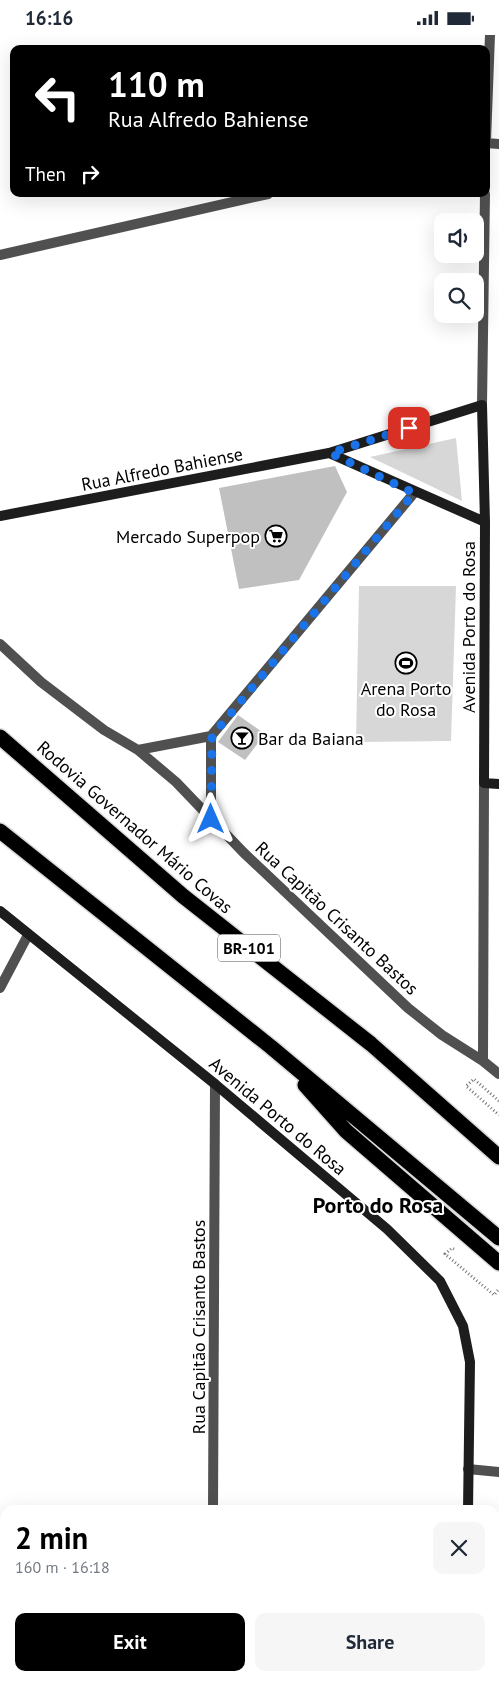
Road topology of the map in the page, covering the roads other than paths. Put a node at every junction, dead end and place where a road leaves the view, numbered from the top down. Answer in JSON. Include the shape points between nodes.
{"nodes":[{"id":1,"x":255,"y":197,"type":"edge"},
{"id":2,"x":485,"y":197,"type":"edge"},
{"id":3,"x":0,"y":255,"type":"edge"},
{"id":4,"x":482,"y":405,"type":"junction"},
{"id":5,"x":330,"y":453,"type":"junction"},
{"id":6,"x":414,"y":493,"type":"junction"},
{"id":7,"x":0,"y":516,"type":"edge"},
{"id":8,"x":485,"y":522,"type":"junction"},
{"id":9,"x":0,"y":644,"type":"edge"},
{"id":10,"x":212,"y":736,"type":"junction"},
{"id":11,"x":0,"y":737,"type":"edge"},
{"id":12,"x":138,"y":750,"type":"junction"},
{"id":13,"x":484,"y":783,"type":"junction"},
{"id":14,"x":499,"y":784,"type":"edge"},
{"id":15,"x":211,"y":819,"type":"junction"},
{"id":16,"x":0,"y":831,"type":"edge"},
{"id":17,"x":0,"y":911,"type":"edge"},
{"id":18,"x":28,"y":935,"type":"junction"},
{"id":19,"x":0,"y":988,"type":"edge"},
{"id":20,"x":271,"y":1047,"type":"junction"},
{"id":21,"x":483,"y":1061,"type":"junction"},
{"id":22,"x":499,"y":1074,"type":"edge"},
{"id":23,"x":216,"y":1084,"type":"junction"},
{"id":24,"x":499,"y":1157,"type":"edge"},
{"id":25,"x":499,"y":1238,"type":"edge"},
{"id":26,"x":499,"y":1263,"type":"edge"},
{"id":27,"x":468,"y":1469,"type":"junction"},
{"id":28,"x":499,"y":1472,"type":"edge"},
{"id":29,"x":213,"y":1505,"type":"edge"},
{"id":30,"x":468,"y":1505,"type":"edge"}],
"edges":[{"from":1,"to":3,"type":"street"},
{"from":2,"to":4,"type":"street","name":"Avenida Porto do Rosa"},
{"from":4,"to":5,"type":"main road","name":"Rua Alfredo Bahiense"},
{"from":4,"to":8,"type":"main road","name":"Avenida Porto do Rosa"},
{"from":5,"to":6,"type":"main road"},
{"from":5,"to":7,"type":"main road","name":"Rua Alfredo Bahiense"},
{"from":6,"to":8,"type":"main road"},
{"from":6,"to":10,"type":"street"},
{"from":8,"to":13,"type":"main road","name":"Avenida Porto do Rosa"},
{"from":9,"to":12,"type":"street","name":"Rua Capitão Crisanto Bastos","via":[[41,682],[96,724]]},
{"from":10,"to":12,"type":"street"},
{"from":10,"to":15,"type":"street"},
{"from":11,"to":24,"type":"highway","name":"Rodovia Governador Mário Covas","number":"BR-101","via":[[183,896],[371,1044]]},
{"from":12,"to":15,"type":"street","name":"Rua Capitão Crisanto Bastos","via":[[176,782]]},
{"from":13,"to":14,"type":"main road"},
{"from":13,"to":21,"type":"street","name":"Avenida Porto do Rosa"},
{"from":15,"to":21,"type":"street","name":"Rua Capitão Crisanto Bastos","via":[[408,1008]]},
{"from":16,"to":20,"type":"highway"},
{"from":17,"to":18,"type":"main road","name":"Avenida Porto do Rosa"},
{"from":18,"to":19,"type":"street"},
{"from":18,"to":23,"type":"main road","name":"Avenida Porto do Rosa"},
{"from":20,"to":25,"type":"highway"},
{"from":20,"to":26,"type":"highway","via":[[346,1131]]},
{"from":21,"to":22,"type":"street","name":"Rua Capitão Crisanto Bastos"},
{"from":23,"to":27,"type":"main road","name":"Avenida Porto do Rosa","via":[[388,1229],[440,1281],[463,1326],[470,1362]]},
{"from":23,"to":29,"type":"street","name":"Rua Capitão Crisanto Bastos"},
{"from":27,"to":28,"type":"street"},
{"from":27,"to":30,"type":"main road","name":"Avenida Porto do Rosa"}]}
